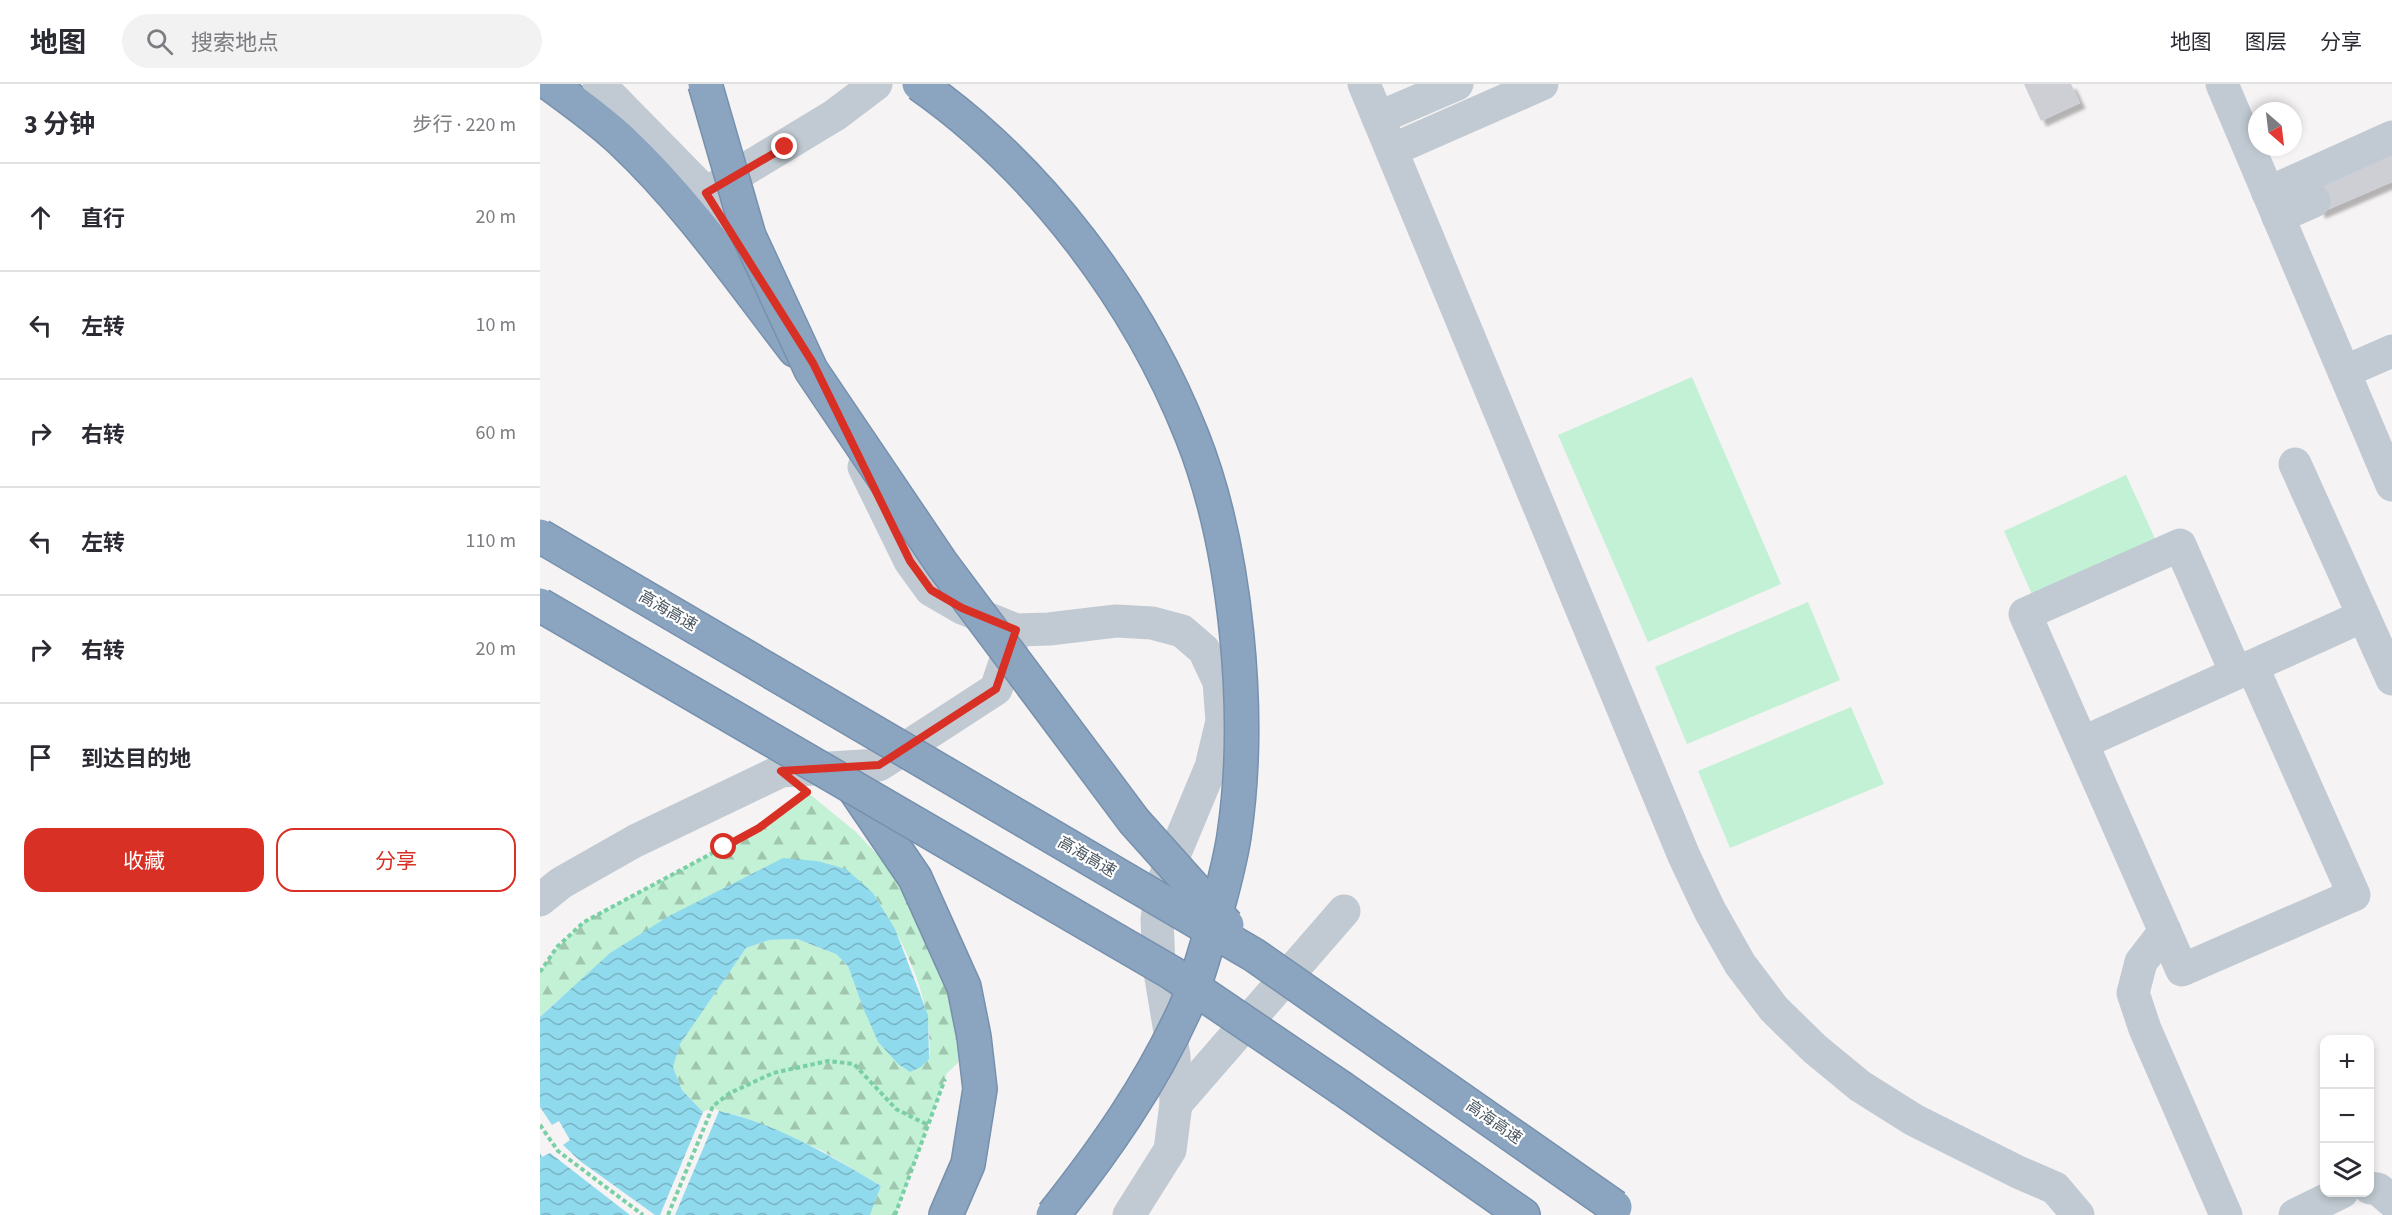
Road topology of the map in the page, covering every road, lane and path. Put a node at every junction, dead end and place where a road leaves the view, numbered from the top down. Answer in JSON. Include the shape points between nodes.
{"nodes":[{"id":1,"x":550,"y":84,"type":"edge"},
{"id":2,"x":599,"y":84,"type":"edge"},
{"id":3,"x":705,"y":84,"type":"edge"},
{"id":4,"x":876,"y":84,"type":"edge"},
{"id":5,"x":919,"y":84,"type":"edge"},
{"id":6,"x":1364,"y":84,"type":"edge"},
{"id":7,"x":1457,"y":84,"type":"edge"},
{"id":8,"x":1542,"y":84,"type":"edge"},
{"id":9,"x":2222,"y":84,"type":"edge"},
{"id":10,"x":1378,"y":118,"type":"junction"},
{"id":11,"x":2392,"y":137,"type":"edge"},
{"id":12,"x":1392,"y":150,"type":"junction"},
{"id":13,"x":706,"y":193,"type":"junction"},
{"id":14,"x":2314,"y":201,"type":"dead end"},
{"id":15,"x":2273,"y":205,"type":"junction"},
{"id":16,"x":2392,"y":351,"type":"edge"},
{"id":17,"x":811,"y":370,"type":"junction"},
{"id":18,"x":2344,"y":372,"type":"junction"},
{"id":19,"x":2295,"y":464,"type":"dead end"},
{"id":20,"x":2392,"y":484,"type":"edge"},
{"id":21,"x":540,"y":536,"type":"edge"},
{"id":22,"x":540,"y":604,"type":"edge"},
{"id":23,"x":2363,"y":616,"type":"junction"},
{"id":24,"x":1016,"y":630,"type":"junction"},
{"id":25,"x":2385,"y":645,"type":"edge"},
{"id":26,"x":2244,"y":670,"type":"junction"},
{"id":27,"x":2392,"y":680,"type":"edge"},
{"id":28,"x":2082,"y":743,"type":"junction"},
{"id":29,"x":781,"y":771,"type":"junction"},
{"id":30,"x":851,"y":784,"type":"junction"},
{"id":31,"x":540,"y":900,"type":"edge"},
{"id":32,"x":1344,"y":911,"type":"dead end"},
{"id":33,"x":2165,"y":931,"type":"junction"},
{"id":34,"x":1254,"y":955,"type":"junction"},
{"id":35,"x":540,"y":972,"type":"edge"},
{"id":36,"x":947,"y":1073,"type":"dead end"},
{"id":37,"x":1176,"y":1104,"type":"junction"},
{"id":38,"x":540,"y":1125,"type":"edge"},
{"id":39,"x":928,"y":1125,"type":"junction"},
{"id":40,"x":2374,"y":1188,"type":"edge"},
{"id":41,"x":2332,"y":1197,"type":"edge"},
{"id":42,"x":2392,"y":1201,"type":"edge"},
{"id":43,"x":1623,"y":1212,"type":"edge"},
{"id":44,"x":643,"y":1215,"type":"edge"},
{"id":45,"x":668,"y":1215,"type":"edge"},
{"id":46,"x":895,"y":1215,"type":"edge"},
{"id":47,"x":946,"y":1215,"type":"edge"},
{"id":48,"x":1053,"y":1215,"type":"edge"},
{"id":49,"x":1129,"y":1215,"type":"edge"},
{"id":50,"x":1523,"y":1215,"type":"edge"},
{"id":51,"x":2078,"y":1215,"type":"edge"},
{"id":52,"x":2226,"y":1215,"type":"edge"},
{"id":53,"x":2295,"y":1215,"type":"edge"}],
"edges":[{"from":1,"to":17,"type":"highway","bridge":true,"via":[[621,140],[655,174]]},
{"from":2,"to":13,"type":"street"},
{"from":3,"to":17,"type":"highway","bridge":true,"via":[[749,236]]},
{"from":4,"to":13,"type":"street","via":[[835,115]]},
{"from":5,"to":48,"type":"highway","bridge":true,"via":[[974,128],[1031,183],[1103,271],[1131,314],[1193,438],[1212,501],[1234,609],[1242,730],[1240,790],[1234,838],[1205,952],[1186,1007],[1158,1062],[1119,1128]]},
{"from":6,"to":10,"type":"street"},
{"from":7,"to":10,"type":"street"},
{"from":8,"to":12,"type":"street"},
{"from":9,"to":15,"type":"street"},
{"from":10,"to":12,"type":"street"},
{"from":11,"to":15,"type":"street"},
{"from":12,"to":51,"type":"street","via":[[1684,856],[1740,964],[1774,1009],[1860,1086],[1914,1120],[2055,1188]]},
{"from":13,"to":24,"type":"street","via":[[813,363],[910,561],[931,590],[962,608]]},
{"from":14,"to":15,"type":"street"},
{"from":15,"to":18,"type":"street"},
{"from":16,"to":18,"type":"street"},
{"from":17,"to":34,"type":"highway","bridge":true,"via":[[942,564],[1134,821]]},
{"from":18,"to":20,"type":"street"},
{"from":19,"to":23,"type":"street"},
{"from":21,"to":34,"type":"highway","name":"高海高速","bridge":true},
{"from":22,"to":30,"type":"highway","bridge":true},
{"from":23,"to":25,"type":"street"},
{"from":23,"to":26,"type":"street"},
{"from":24,"to":29,"type":"street","via":[[996,689],[879,765]]},
{"from":24,"to":37,"type":"street","via":[[1116,621],[1152,622],[1182,631],[1204,650],[1219,682],[1222,721],[1211,766],[1163,882],[1157,919]]},
{"from":25,"to":27,"type":"street"},
{"from":26,"to":28,"type":"street"},
{"from":26,"to":28,"type":"street","via":[[2180,545],[2025,614]]},
{"from":26,"to":33,"type":"street","via":[[2354,895],[2182,970]]},
{"from":28,"to":33,"type":"street"},
{"from":29,"to":31,"type":"street","via":[[635,841],[561,883]]},
{"from":29,"to":35,"type":"path","via":[[807,792],[759,828],[584,922],[557,947]]},
{"from":30,"to":47,"type":"highway","via":[[915,878],[964,987],[980,1089],[968,1164]]},
{"from":30,"to":50,"type":"highway","bridge":true,"via":[[1172,973]]},
{"from":32,"to":37,"type":"street"},
{"from":33,"to":52,"type":"street","via":[[2141,962],[2133,993]]},
{"from":34,"to":43,"type":"highway","name":"高海高速","bridge":true},
{"from":36,"to":39,"type":"path"},
{"from":37,"to":49,"type":"street","via":[[1170,1150]]},
{"from":38,"to":44,"type":"path","via":[[558,1150]]},
{"from":39,"to":45,"type":"path","via":[[896,1109],[854,1064],[828,1061],[773,1073],[730,1093],[713,1106]]},
{"from":39,"to":46,"type":"path"},
{"from":40,"to":42,"type":"street"},
{"from":41,"to":53,"type":"street"}]}
